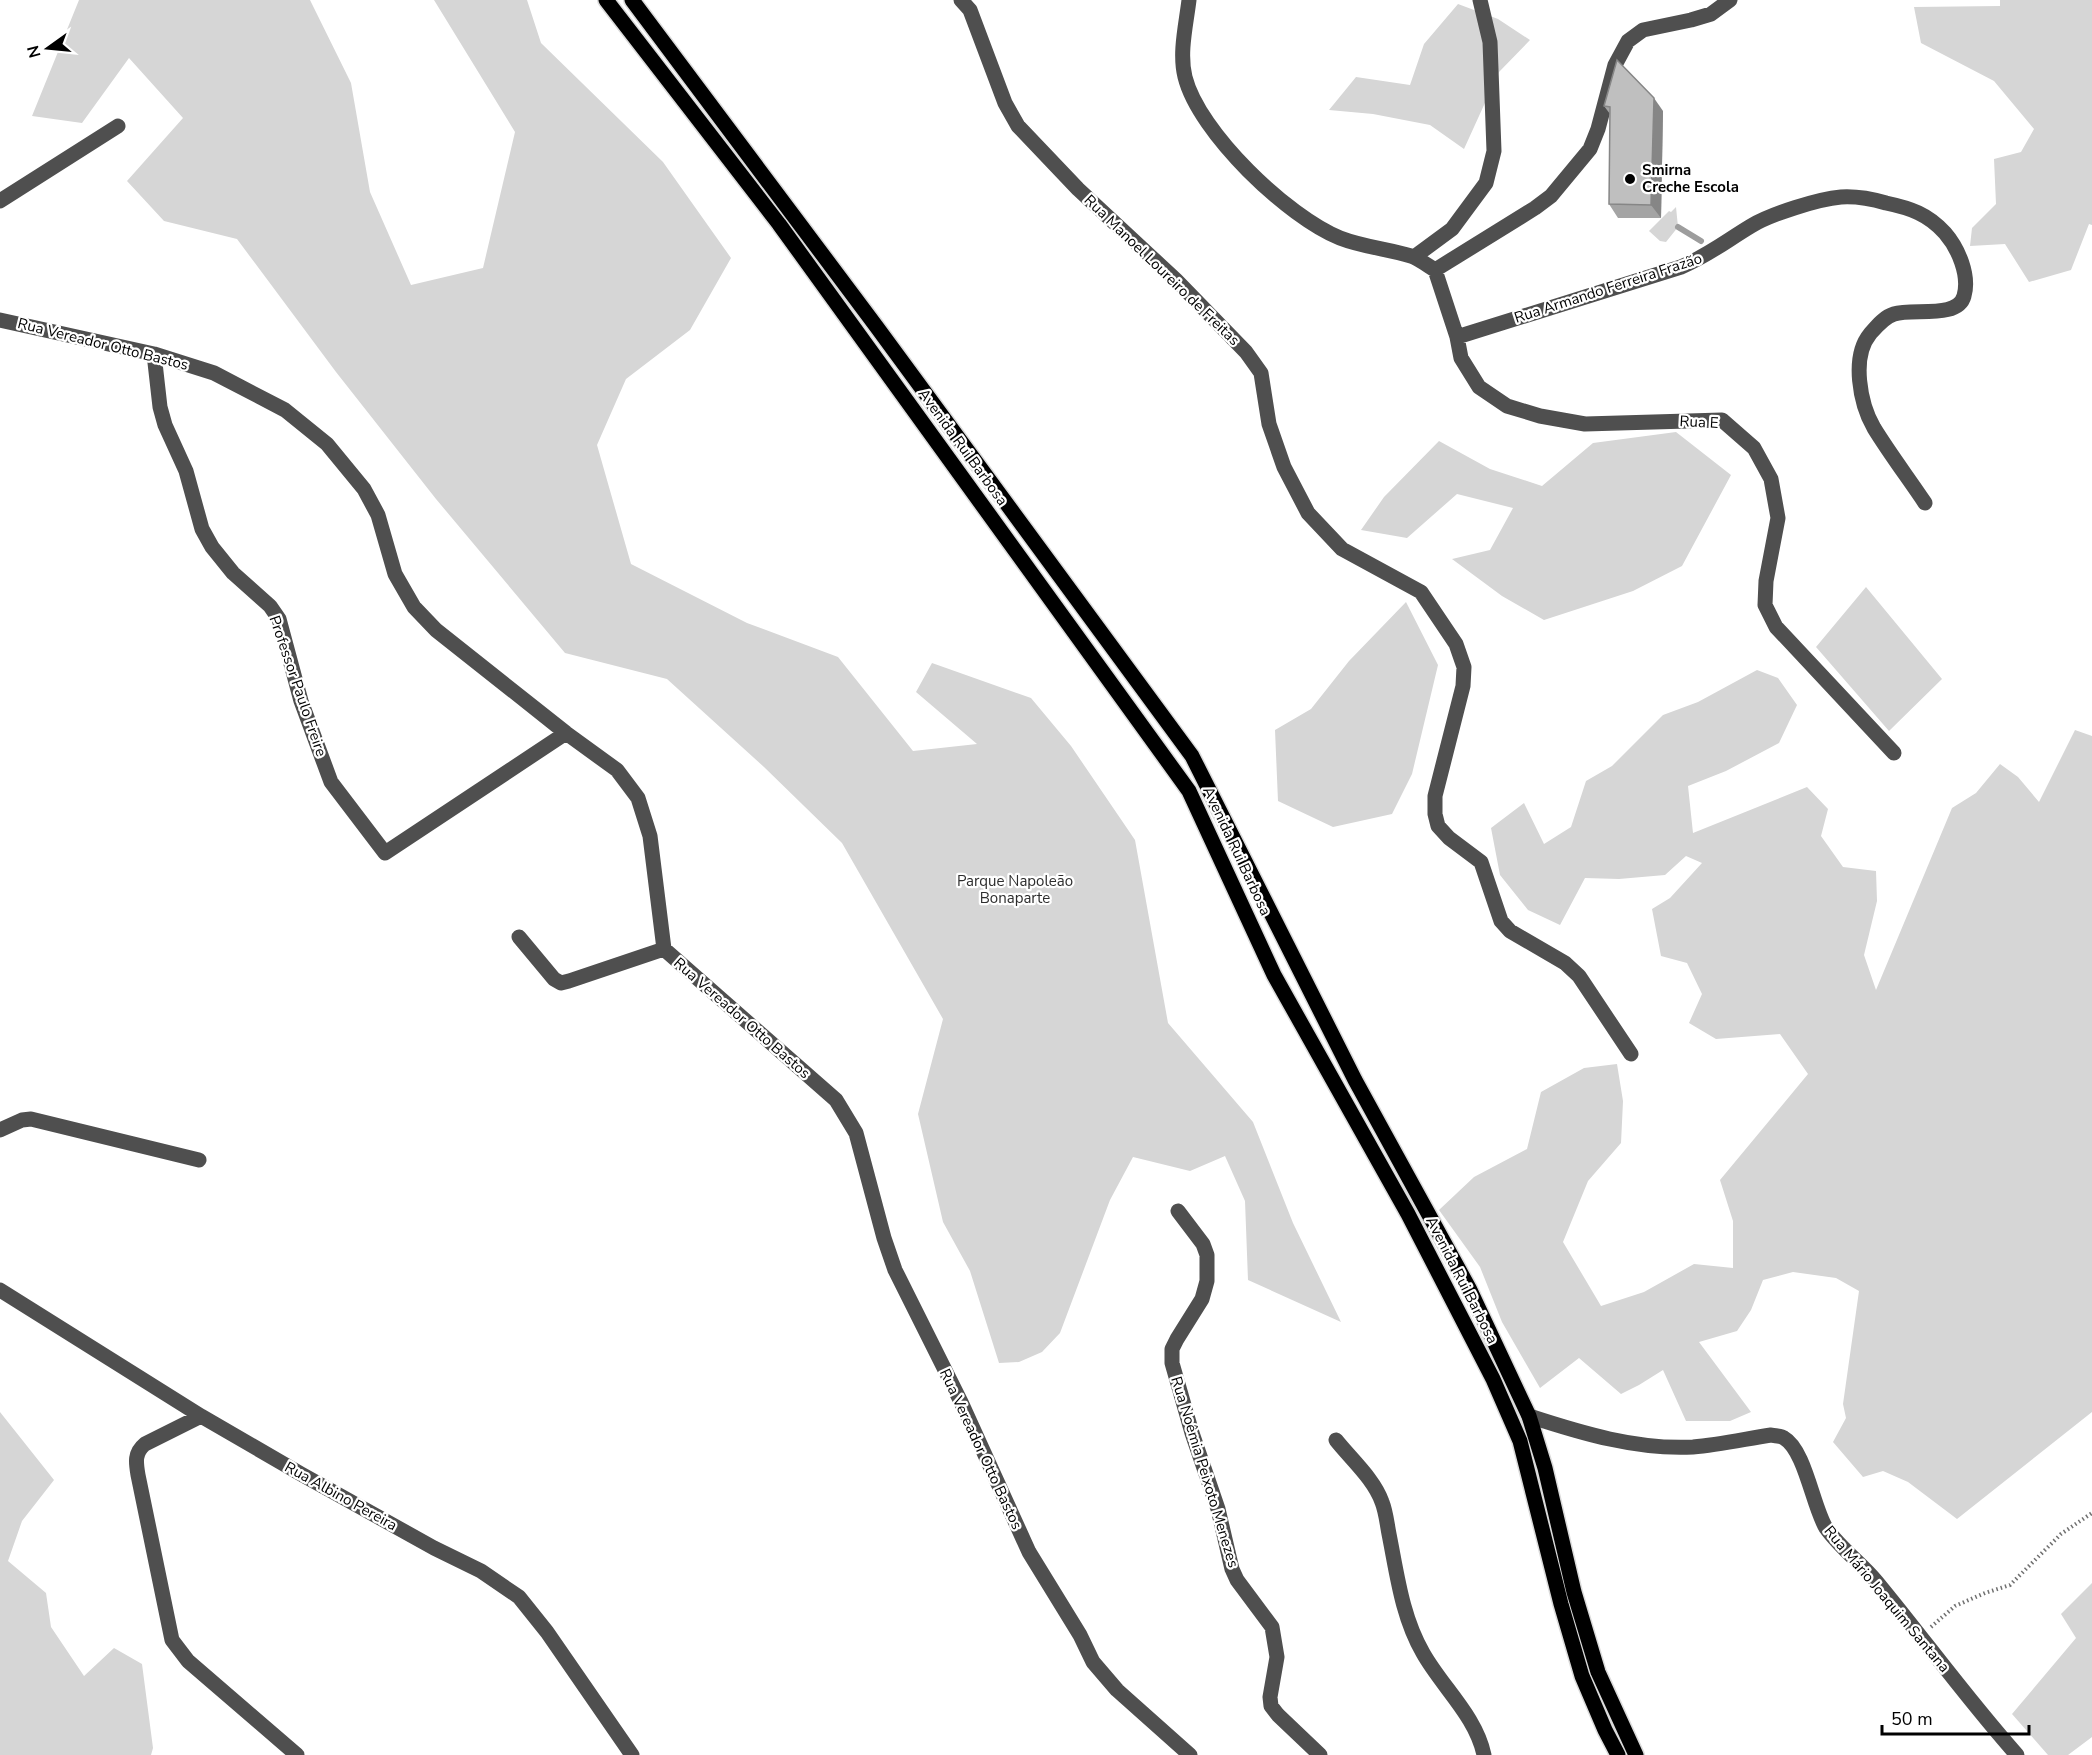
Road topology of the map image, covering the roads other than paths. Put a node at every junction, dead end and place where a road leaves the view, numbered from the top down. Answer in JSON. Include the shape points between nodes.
{"nodes":[{"id":1,"x":606,"y":0,"type":"edge"},
{"id":2,"x":632,"y":0,"type":"edge"},
{"id":3,"x":961,"y":0,"type":"edge"},
{"id":4,"x":1189,"y":0,"type":"edge"},
{"id":5,"x":1480,"y":0,"type":"edge"},
{"id":6,"x":1730,"y":0,"type":"edge"},
{"id":7,"x":118,"y":126,"type":"dead end"},
{"id":8,"x":0,"y":201,"type":"edge"},
{"id":9,"x":1414,"y":257,"type":"junction"},
{"id":10,"x":1435,"y":270,"type":"junction"},
{"id":11,"x":0,"y":320,"type":"edge"},
{"id":12,"x":1457,"y":337,"type":"junction"},
{"id":13,"x":154,"y":354,"type":"junction"},
{"id":14,"x":1925,"y":504,"type":"dead end"},
{"id":15,"x":566,"y":733,"type":"junction"},
{"id":16,"x":1894,"y":753,"type":"dead end"},
{"id":17,"x":519,"y":937,"type":"dead end"},
{"id":18,"x":664,"y":950,"type":"junction"},
{"id":19,"x":1631,"y":1054,"type":"dead end"},
{"id":20,"x":0,"y":1130,"type":"edge"},
{"id":21,"x":199,"y":1160,"type":"dead end"},
{"id":22,"x":1178,"y":1211,"type":"dead end"},
{"id":23,"x":0,"y":1290,"type":"edge"},
{"id":24,"x":201,"y":1416,"type":"junction"},
{"id":25,"x":1529,"y":1416,"type":"junction"},
{"id":26,"x":1336,"y":1440,"type":"dead end"},
{"id":27,"x":297,"y":1755,"type":"edge"},
{"id":28,"x":632,"y":1755,"type":"edge"},
{"id":29,"x":1190,"y":1755,"type":"edge"},
{"id":30,"x":1320,"y":1755,"type":"edge"},
{"id":31,"x":1484,"y":1755,"type":"edge"},
{"id":32,"x":1618,"y":1755,"type":"edge"},
{"id":33,"x":1636,"y":1755,"type":"edge"},
{"id":34,"x":2017,"y":1755,"type":"edge"}],
"edges":[{"from":1,"to":32,"type":"main road","name":"Avenida Rui Barbosa","via":[[786,233],[1189,791],[1274,975],[1408,1214],[1493,1379],[1520,1441],[1582,1676]]},
{"from":2,"to":25,"type":"main road","name":"Avenida Rui Barbosa","via":[[1192,756],[1355,1080],[1469,1288]]},
{"from":3,"to":19,"type":"street","name":"Rua Manoel Loureiro de Freitas","via":[[970,10],[1005,103],[1018,126],[1078,189],[1176,280],[1246,352],[1261,373],[1269,424],[1284,467],[1308,513],[1342,549],[1421,592],[1456,644],[1464,667],[1463,686],[1435,796],[1438,826],[1481,862],[1501,921],[1579,976]]},
{"from":4,"to":9,"type":"street","via":[[1183,49],[1185,76],[1202,117],[1261,184],[1303,218],[1341,238]]},
{"from":5,"to":9,"type":"street","via":[[1490,42],[1494,141],[1486,183],[1452,229]]},
{"from":6,"to":10,"type":"street","via":[[1711,14],[1643,30],[1628,41],[1615,65],[1590,149],[1551,196]]},
{"from":7,"to":8,"type":"street"},
{"from":9,"to":10,"type":"street"},
{"from":10,"to":12,"type":"street","name":"Rua E"},
{"from":11,"to":13,"type":"street","name":"Rua Vereador Otto Bastos"},
{"from":12,"to":14,"type":"street","name":"Rua Armando Ferreira Frazão","via":[[1689,264],[1781,212],[1841,197],[1867,198],[1915,210],[1936,223],[1955,245],[1965,279],[1964,297],[1946,311],[1893,314],[1879,323],[1859,358],[1859,384],[1873,426]]},
{"from":12,"to":16,"type":"street","name":"Rua E","via":[[1461,357],[1479,387],[1507,406],[1585,424],[1722,420],[1754,448],[1771,479],[1778,518],[1766,581],[1769,613],[1776,627],[1806,661]]},
{"from":13,"to":15,"type":"street","name":"Rua Vereador Otto Bastos","via":[[214,373],[285,410],[327,444],[364,489],[378,515],[395,574],[414,607],[436,630]]},
{"from":13,"to":15,"type":"street","name":"Professor Paulo Freire","via":[[160,407],[186,471],[201,529],[233,573],[279,619],[301,701],[331,782],[386,853]]},
{"from":15,"to":18,"type":"street","name":"Rua Vereador Otto Bastos","via":[[617,770],[638,798],[650,836]]},
{"from":17,"to":18,"type":"street","via":[[554,979],[561,982]]},
{"from":18,"to":29,"type":"street","name":"Rua Vereador Otto Bastos","via":[[836,1100],[856,1133],[895,1270],[1029,1552],[1093,1662],[1117,1690]]},
{"from":20,"to":21,"type":"street","via":[[32,1119]]},
{"from":22,"to":30,"type":"street","name":"Rua Noêmia Peixoto Menezes","via":[[1203,1244],[1207,1281],[1202,1299],[1172,1349],[1172,1363],[1218,1509],[1232,1569],[1272,1627],[1277,1657],[1271,1706]]},
{"from":23,"to":24,"type":"street","name":"Rua Albino Pereira"},
{"from":24,"to":27,"type":"street","via":[[145,1444],[136,1459],[172,1640],[188,1661]]},
{"from":24,"to":28,"type":"street","name":"Rua Albino Pereira","via":[[481,1571],[519,1597]]},
{"from":25,"to":33,"type":"main road","name":"Avenida Rui Barbosa","via":[[1598,1672]]},
{"from":25,"to":34,"type":"street","name":"Rua Mário Joaquim Santana","via":[[1576,1431],[1662,1447],[1783,1437],[1792,1444],[1827,1530],[1874,1579]]},
{"from":26,"to":31,"type":"street","via":[[1382,1502],[1410,1626],[1423,1653],[1468,1719]]}]}
